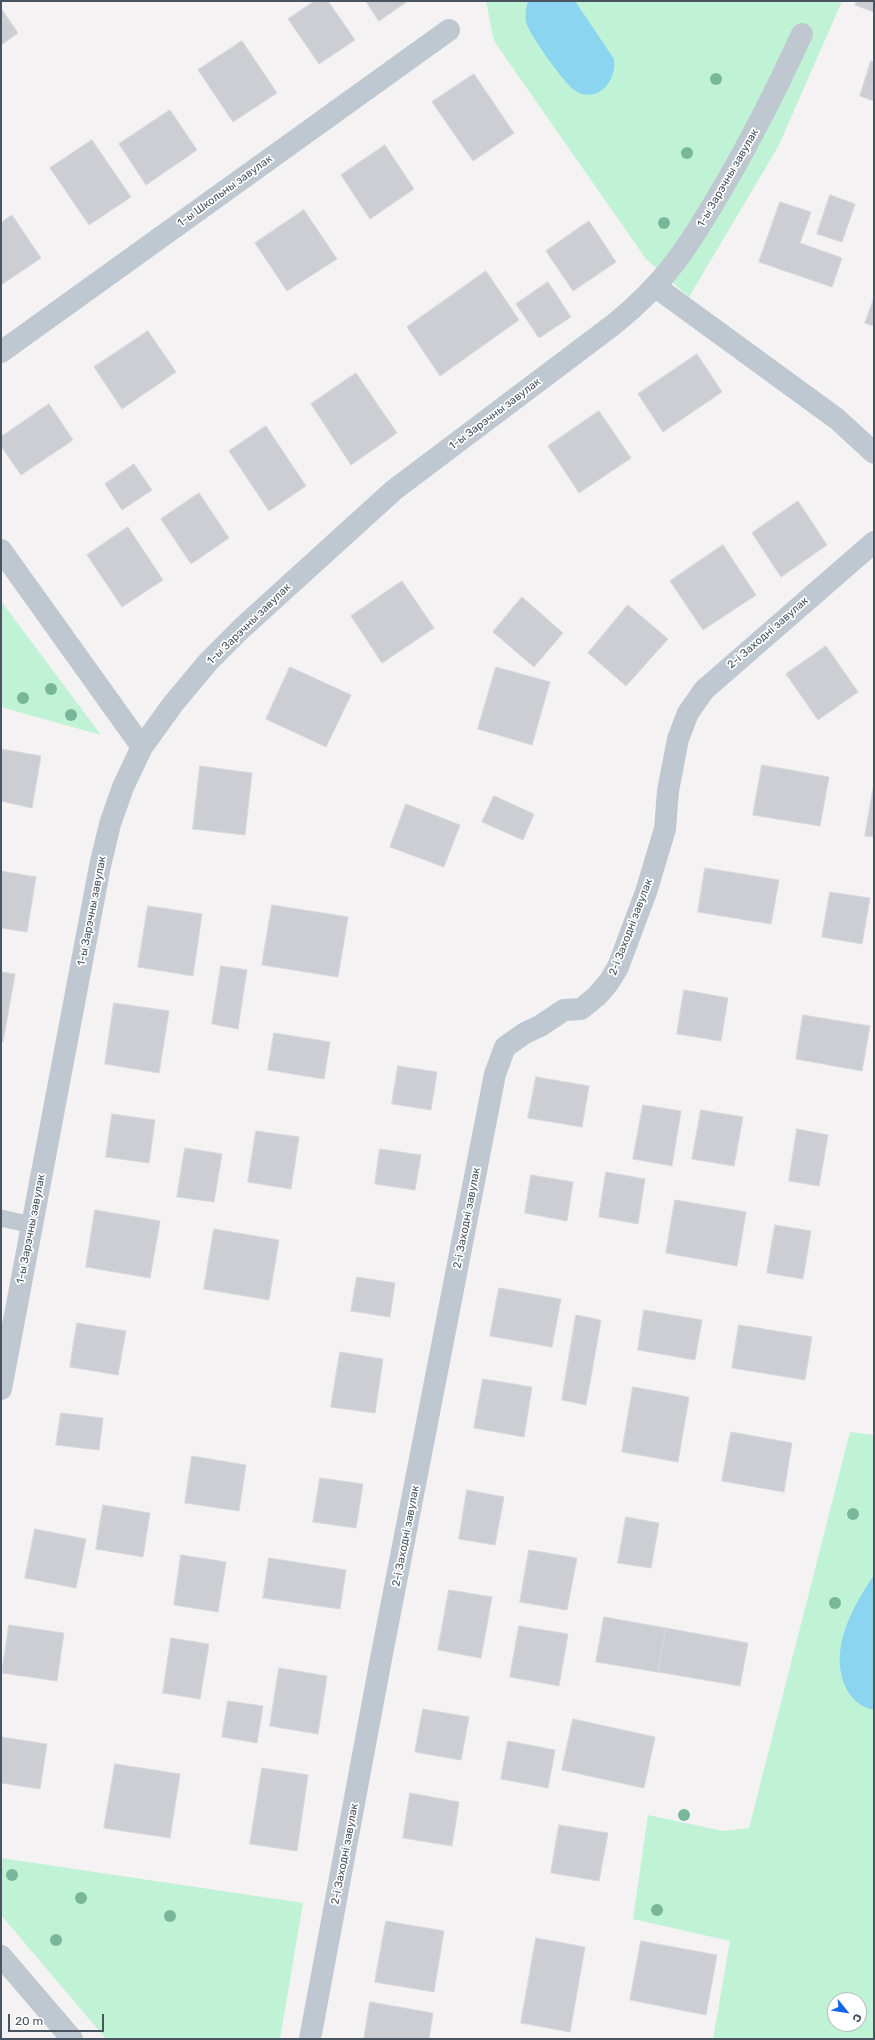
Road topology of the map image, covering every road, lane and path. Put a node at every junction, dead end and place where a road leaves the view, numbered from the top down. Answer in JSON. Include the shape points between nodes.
{"nodes":[{"id":1,"x":449,"y":30,"type":"dead end"},
{"id":2,"x":802,"y":34,"type":"dead end"},
{"id":3,"x":656,"y":287,"type":"junction"},
{"id":4,"x":1,"y":352,"type":"edge"},
{"id":5,"x":874,"y":453,"type":"edge"},
{"id":6,"x":874,"y":542,"type":"edge"},
{"id":7,"x":1,"y":550,"type":"edge"},
{"id":8,"x":142,"y":747,"type":"junction"},
{"id":9,"x":1,"y":1218,"type":"edge"},
{"id":10,"x":32,"y":1224,"type":"junction"},
{"id":11,"x":1,"y":1389,"type":"edge"},
{"id":12,"x":1,"y":1956,"type":"edge"},
{"id":13,"x":72,"y":2039,"type":"edge"},
{"id":14,"x":310,"y":2039,"type":"edge"}],
"edges":[{"from":1,"to":4,"type":"street","name":"1-ы Школьны завулак"},
{"from":2,"to":3,"type":"street","name":"1-ы Зарэчны завулак","via":[[749,142],[688,246]]},
{"from":3,"to":5,"type":"street","via":[[837,419]]},
{"from":3,"to":8,"type":"street","name":"1-ы Зарэчны завулак","via":[[613,325],[394,490],[208,662]]},
{"from":6,"to":14,"type":"street","name":"2-і Заходні завулак","via":[[704,690],[688,713],[678,739],[668,791],[665,829],[646,892],[618,967],[601,992],[581,1009],[564,1010],[505,1047],[495,1074]]},
{"from":7,"to":8,"type":"street"},
{"from":8,"to":10,"type":"street","name":"1-ы Зарэчны завулак","via":[[123,786],[100,866]]},
{"from":9,"to":10,"type":"lane"},
{"from":10,"to":11,"type":"street","name":"1-ы Зарэчны завулак"},
{"from":12,"to":13,"type":"street"}]}
